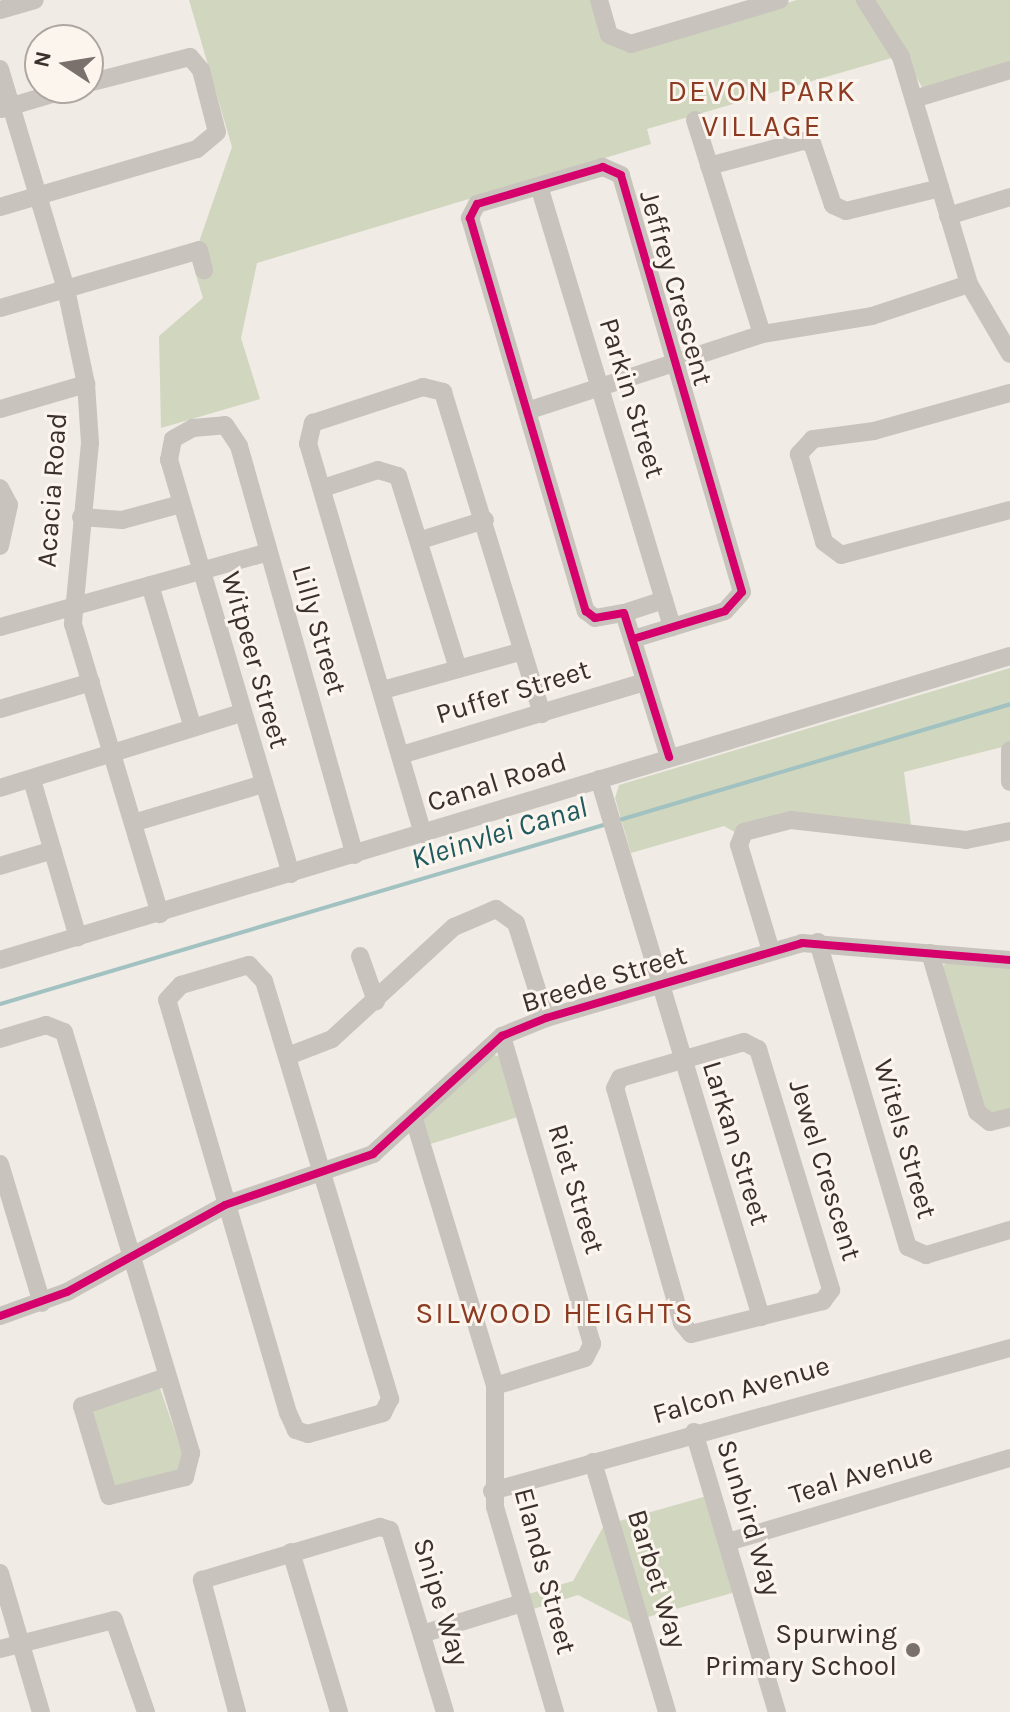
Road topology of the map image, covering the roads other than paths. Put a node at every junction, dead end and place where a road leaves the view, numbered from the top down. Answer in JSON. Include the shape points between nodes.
{"nodes":[{"id":1,"x":35,"y":0,"type":"edge"},
{"id":2,"x":599,"y":0,"type":"edge"},
{"id":3,"x":780,"y":0,"type":"edge"},
{"id":4,"x":865,"y":0,"type":"edge"},
{"id":5,"x":0,"y":10,"type":"edge"},
{"id":6,"x":0,"y":69,"type":"edge"},
{"id":7,"x":1010,"y":70,"type":"edge"},
{"id":8,"x":104,"y":79,"type":"edge"},
{"id":9,"x":914,"y":99,"type":"junction"},
{"id":10,"x":5,"y":108,"type":"edge"},
{"id":11,"x":695,"y":120,"type":"dead end"},
{"id":12,"x":709,"y":166,"type":"junction"},
{"id":13,"x":539,"y":186,"type":"junction"},
{"id":14,"x":940,"y":188,"type":"junction"},
{"id":15,"x":38,"y":196,"type":"junction"},
{"id":16,"x":1010,"y":197,"type":"edge"},
{"id":17,"x":0,"y":207,"type":"edge"},
{"id":18,"x":948,"y":216,"type":"junction"},
{"id":19,"x":204,"y":270,"type":"dead end"},
{"id":20,"x":969,"y":284,"type":"junction"},
{"id":21,"x":66,"y":289,"type":"junction"},
{"id":22,"x":0,"y":308,"type":"edge"},
{"id":23,"x":762,"y":334,"type":"junction"},
{"id":24,"x":1010,"y":354,"type":"edge"},
{"id":25,"x":676,"y":366,"type":"junction"},
{"id":26,"x":86,"y":384,"type":"junction"},
{"id":27,"x":600,"y":389,"type":"junction"},
{"id":28,"x":1010,"y":393,"type":"edge"},
{"id":29,"x":0,"y":409,"type":"edge"},
{"id":30,"x":527,"y":411,"type":"junction"},
{"id":31,"x":225,"y":425,"type":"joint"},
{"id":32,"x":0,"y":488,"type":"edge"},
{"id":33,"x":323,"y":488,"type":"junction"},
{"id":34,"x":181,"y":504,"type":"junction"},
{"id":35,"x":1010,"y":510,"type":"edge"},
{"id":36,"x":81,"y":517,"type":"junction"},
{"id":37,"x":485,"y":520,"type":"junction"},
{"id":38,"x":421,"y":540,"type":"junction"},
{"id":39,"x":0,"y":546,"type":"edge"},
{"id":40,"x":268,"y":552,"type":"junction"},
{"id":41,"x":200,"y":570,"type":"junction"},
{"id":42,"x":150,"y":585,"type":"junction"},
{"id":43,"x":664,"y":600,"type":"junction"},
{"id":44,"x":71,"y":606,"type":"junction"},
{"id":45,"x":624,"y":613,"type":"junction"},
{"id":46,"x":0,"y":627,"type":"edge"},
{"id":47,"x":672,"y":627,"type":"junction"},
{"id":48,"x":633,"y":639,"type":"junction"},
{"id":49,"x":523,"y":651,"type":"junction"},
{"id":50,"x":1010,"y":656,"type":"edge"},
{"id":51,"x":458,"y":669,"type":"junction"},
{"id":52,"x":91,"y":682,"type":"junction"},
{"id":53,"x":644,"y":682,"type":"junction"},
{"id":54,"x":383,"y":690,"type":"junction"},
{"id":55,"x":0,"y":709,"type":"edge"},
{"id":56,"x":241,"y":713,"type":"junction"},
{"id":57,"x":542,"y":714,"type":"junction"},
{"id":58,"x":193,"y":728,"type":"junction"},
{"id":59,"x":1010,"y":750,"type":"edge"},
{"id":60,"x":112,"y":754,"type":"junction"},
{"id":61,"x":401,"y":755,"type":"junction"},
{"id":62,"x":669,"y":757,"type":"junction"},
{"id":63,"x":32,"y":780,"type":"junction"},
{"id":64,"x":1010,"y":782,"type":"edge"},
{"id":65,"x":600,"y":783,"type":"junction"},
{"id":66,"x":263,"y":784,"type":"junction"},
{"id":67,"x":0,"y":788,"type":"edge"},
{"id":68,"x":133,"y":823,"type":"junction"},
{"id":69,"x":1010,"y":831,"type":"edge"},
{"id":70,"x":423,"y":834,"type":"junction"},
{"id":71,"x":53,"y":850,"type":"junction"},
{"id":72,"x":355,"y":855,"type":"junction"},
{"id":73,"x":0,"y":866,"type":"edge"},
{"id":74,"x":291,"y":874,"type":"junction"},
{"id":75,"x":160,"y":914,"type":"junction"},
{"id":76,"x":78,"y":937,"type":"junction"},
{"id":77,"x":818,"y":942,"type":"junction"},
{"id":78,"x":771,"y":951,"type":"junction"},
{"id":79,"x":930,"y":953,"type":"junction"},
{"id":80,"x":360,"y":956,"type":"dead end"},
{"id":81,"x":0,"y":960,"type":"edge"},
{"id":82,"x":1010,"y":960,"type":"edge"},
{"id":83,"x":658,"y":985,"type":"junction"},
{"id":84,"x":376,"y":1001,"type":"junction"},
{"id":85,"x":546,"y":1018,"type":"junction"},
{"id":86,"x":502,"y":1036,"type":"junction"},
{"id":87,"x":0,"y":1039,"type":"edge"},
{"id":88,"x":288,"y":1056,"type":"junction"},
{"id":89,"x":681,"y":1059,"type":"junction"},
{"id":90,"x":1010,"y":1117,"type":"edge"},
{"id":91,"x":414,"y":1119,"type":"junction"},
{"id":92,"x":0,"y":1164,"type":"edge"},
{"id":93,"x":323,"y":1172,"type":"junction"},
{"id":94,"x":225,"y":1205,"type":"junction"},
{"id":95,"x":1010,"y":1230,"type":"edge"},
{"id":96,"x":131,"y":1256,"type":"junction"},
{"id":97,"x":42,"y":1303,"type":"junction"},
{"id":98,"x":0,"y":1316,"type":"edge"},
{"id":99,"x":761,"y":1317,"type":"junction"},
{"id":100,"x":1009,"y":1348,"type":"edge"},
{"id":101,"x":166,"y":1377,"type":"junction"},
{"id":102,"x":495,"y":1386,"type":"junction"},
{"id":103,"x":694,"y":1432,"type":"junction"},
{"id":104,"x":1010,"y":1458,"type":"edge"},
{"id":105,"x":593,"y":1462,"type":"junction"},
{"id":106,"x":492,"y":1491,"type":"junction"},
{"id":107,"x":728,"y":1542,"type":"junction"},
{"id":108,"x":291,"y":1552,"type":"junction"},
{"id":109,"x":0,"y":1573,"type":"edge"},
{"id":110,"x":522,"y":1603,"type":"junction"},
{"id":111,"x":422,"y":1634,"type":"junction"},
{"id":112,"x":21,"y":1643,"type":"junction"},
{"id":113,"x":0,"y":1649,"type":"edge"},
{"id":114,"x":41,"y":1712,"type":"edge"},
{"id":115,"x":146,"y":1712,"type":"edge"},
{"id":116,"x":237,"y":1712,"type":"edge"},
{"id":117,"x":339,"y":1712,"type":"edge"},
{"id":118,"x":445,"y":1712,"type":"edge"},
{"id":119,"x":555,"y":1712,"type":"edge"},
{"id":120,"x":667,"y":1712,"type":"edge"},
{"id":121,"x":777,"y":1712,"type":"edge"}],
"edges":[{"from":1,"to":5,"type":"street"},
{"from":2,"to":3,"type":"street","via":[[609,35],[631,44]]},
{"from":4,"to":9,"type":"street","via":[[901,57]]},
{"from":6,"to":10,"type":"street","name":"Acacia Road"},
{"from":7,"to":9,"type":"street"},
{"from":8,"to":15,"type":"street","via":[[190,57],[201,70],[217,132],[197,149]]},
{"from":9,"to":14,"type":"street"},
{"from":10,"to":15,"type":"street","name":"Acacia Road"},
{"from":11,"to":12,"type":"street"},
{"from":12,"to":14,"type":"street","via":[[803,141],[812,143],[833,205],[846,211]]},
{"from":12,"to":23,"type":"street"},
{"from":13,"to":25,"type":"street","name":"Jeffrey Crescent","via":[[596,168],[621,175]]},
{"from":13,"to":27,"type":"street","name":"Parkin Street"},
{"from":13,"to":30,"type":"street","name":"Jeffrey Crescent","via":[[477,204],[470,218]]},
{"from":14,"to":18,"type":"street"},
{"from":15,"to":17,"type":"street"},
{"from":15,"to":21,"type":"street","name":"Acacia Road"},
{"from":16,"to":18,"type":"street"},
{"from":18,"to":20,"type":"street"},
{"from":19,"to":21,"type":"street","via":[[199,250]]},
{"from":20,"to":23,"type":"street","via":[[872,316]]},
{"from":20,"to":24,"type":"street"},
{"from":21,"to":22,"type":"street"},
{"from":21,"to":26,"type":"street","name":"Acacia Road"},
{"from":23,"to":25,"type":"street"},
{"from":25,"to":27,"type":"street"},
{"from":25,"to":47,"type":"street","name":"Jeffrey Crescent","via":[[742,592],[731,608]]},
{"from":26,"to":29,"type":"street"},
{"from":26,"to":36,"type":"street","name":"Acacia Road","via":[[90,443]]},
{"from":27,"to":30,"type":"street"},
{"from":27,"to":43,"type":"street","name":"Parkin Street"},
{"from":28,"to":35,"type":"street","via":[[874,431],[813,439],[799,454],[824,542],[841,555]]},
{"from":30,"to":45,"type":"street","name":"Jeffrey Crescent","via":[[586,611],[595,618]]},
{"from":31,"to":34,"type":"street","name":"Witpeer Street","via":[[178,435],[169,460]]},
{"from":31,"to":40,"type":"street","name":"Lilly Street","via":[[258,497]]},
{"from":32,"to":39,"type":"street","via":[[9,499]]},
{"from":33,"to":37,"type":"street","via":[[308,444],[313,423],[437,388],[448,402]]},
{"from":33,"to":38,"type":"street","via":[[389,470],[403,485]]},
{"from":33,"to":54,"type":"street"},
{"from":34,"to":36,"type":"street","via":[[122,520]]},
{"from":34,"to":41,"type":"street","name":"Witpeer Street"},
{"from":36,"to":44,"type":"street","name":"Acacia Road"},
{"from":37,"to":38,"type":"street"},
{"from":37,"to":49,"type":"street"},
{"from":38,"to":51,"type":"street"},
{"from":40,"to":41,"type":"street"},
{"from":40,"to":72,"type":"street","name":"Lilly Street"},
{"from":41,"to":42,"type":"street"},
{"from":41,"to":56,"type":"street","name":"Witpeer Street"},
{"from":42,"to":44,"type":"street"},
{"from":42,"to":58,"type":"street"},
{"from":43,"to":45,"type":"street"},
{"from":43,"to":47,"type":"street","name":"Parkin Street"},
{"from":44,"to":46,"type":"street"},
{"from":44,"to":52,"type":"street","name":"Acacia Road"},
{"from":45,"to":48,"type":"street"},
{"from":47,"to":48,"type":"street","name":"Jeffrey Crescent"},
{"from":48,"to":53,"type":"street"},
{"from":49,"to":51,"type":"street"},
{"from":49,"to":57,"type":"street"},
{"from":50,"to":62,"type":"street","name":"Canal Road"},
{"from":51,"to":54,"type":"street"},
{"from":52,"to":55,"type":"street"},
{"from":52,"to":60,"type":"street","name":"Acacia Road"},
{"from":53,"to":57,"type":"street","name":"Puffer Street"},
{"from":53,"to":62,"type":"street"},
{"from":54,"to":61,"type":"street"},
{"from":56,"to":58,"type":"street"},
{"from":56,"to":66,"type":"street","name":"Witpeer Street"},
{"from":57,"to":61,"type":"street","name":"Puffer Street"},
{"from":58,"to":60,"type":"street"},
{"from":59,"to":64,"type":"street"},
{"from":60,"to":63,"type":"street"},
{"from":60,"to":68,"type":"street","name":"Acacia Road"},
{"from":61,"to":70,"type":"street"},
{"from":62,"to":65,"type":"street","name":"Canal Road"},
{"from":63,"to":67,"type":"street"},
{"from":63,"to":71,"type":"street"},
{"from":65,"to":70,"type":"street","name":"Canal Road"},
{"from":65,"to":83,"type":"street","name":"Larkan Street"},
{"from":66,"to":68,"type":"street"},
{"from":66,"to":74,"type":"street","name":"Witpeer Street"},
{"from":68,"to":75,"type":"street","name":"Acacia Road"},
{"from":69,"to":78,"type":"street","via":[[966,840],[791,820],[744,832],[739,845]]},
{"from":70,"to":72,"type":"street","name":"Canal Road"},
{"from":71,"to":73,"type":"street"},
{"from":71,"to":76,"type":"street"},
{"from":72,"to":74,"type":"street","name":"Canal Road"},
{"from":74,"to":75,"type":"street","name":"Canal Road"},
{"from":75,"to":76,"type":"street","name":"Canal Road"},
{"from":76,"to":81,"type":"street","name":"Canal Road"},
{"from":77,"to":78,"type":"street","name":"Breede Street"},
{"from":77,"to":79,"type":"street","name":"Breede Street"},
{"from":77,"to":95,"type":"street","name":"Witels Street","via":[[908,1247],[926,1255]]},
{"from":78,"to":83,"type":"street","name":"Breede Street"},
{"from":79,"to":82,"type":"street","name":"Breede Street"},
{"from":79,"to":90,"type":"street","via":[[977,1112],[990,1122]]},
{"from":80,"to":84,"type":"street"},
{"from":83,"to":85,"type":"street","name":"Breede Street"},
{"from":83,"to":89,"type":"street","name":"Larkan Street"},
{"from":84,"to":85,"type":"street","via":[[462,921],[503,909],[516,923]]},
{"from":84,"to":88,"type":"street","via":[[332,1039]]},
{"from":85,"to":86,"type":"street","name":"Breede Street"},
{"from":86,"to":91,"type":"street","name":"Breede Street"},
{"from":86,"to":102,"type":"street","name":"Riet Street","via":[[592,1344],[585,1358]]},
{"from":87,"to":96,"type":"street","via":[[46,1025],[64,1032]]},
{"from":88,"to":93,"type":"street"},
{"from":88,"to":94,"type":"street","via":[[255,967],[167,995]]},
{"from":89,"to":99,"type":"street","name":"Larkan Street"},
{"from":89,"to":99,"type":"street","name":"Jewel Crescent","via":[[620,1078],[615,1088],[682,1323],[697,1335]]},
{"from":89,"to":99,"type":"street","name":"Jewel Crescent","via":[[744,1042],[755,1046],[804,1196],[829,1295]]},
{"from":91,"to":93,"type":"street","name":"Breede Street","via":[[373,1154]]},
{"from":91,"to":102,"type":"street","name":"Elands Street"},
{"from":92,"to":97,"type":"street"},
{"from":93,"to":94,"type":"street","name":"Breede Street"},
{"from":93,"to":94,"type":"street","via":[[388,1389],[387,1410],[372,1417],[308,1434],[296,1430]]},
{"from":94,"to":96,"type":"street","name":"Breede Street"},
{"from":96,"to":97,"type":"street","name":"Breede Street"},
{"from":96,"to":101,"type":"street"},
{"from":97,"to":98,"type":"street","name":"Breede Street"},
{"from":100,"to":103,"type":"street","name":"Falcon Avenue"},
{"from":101,"to":101,"type":"street","via":[[193,1467],[185,1477],[109,1496],[82,1406]]},
{"from":102,"to":106,"type":"street","name":"Elands Street"},
{"from":103,"to":105,"type":"street","name":"Falcon Avenue"},
{"from":103,"to":107,"type":"street","name":"Sunbird Way"},
{"from":104,"to":107,"type":"street","name":"Teal Avenue"},
{"from":105,"to":106,"type":"street","name":"Falcon Avenue"},
{"from":105,"to":120,"type":"street","name":"Barbet Way"},
{"from":106,"to":110,"type":"street","name":"Elands Street"},
{"from":107,"to":121,"type":"street","name":"Sunbird Way"},
{"from":108,"to":111,"type":"street","name":"Snipe Way","via":[[367,1528],[390,1530]]},
{"from":108,"to":116,"type":"street","via":[[207,1577],[200,1592]]},
{"from":108,"to":117,"type":"street"},
{"from":109,"to":112,"type":"street"},
{"from":110,"to":111,"type":"street"},
{"from":110,"to":119,"type":"street","name":"Elands Street"},
{"from":111,"to":118,"type":"street","name":"Snipe Way"},
{"from":112,"to":113,"type":"street"},
{"from":112,"to":114,"type":"street"},
{"from":112,"to":115,"type":"street","via":[[114,1620]]}]}
